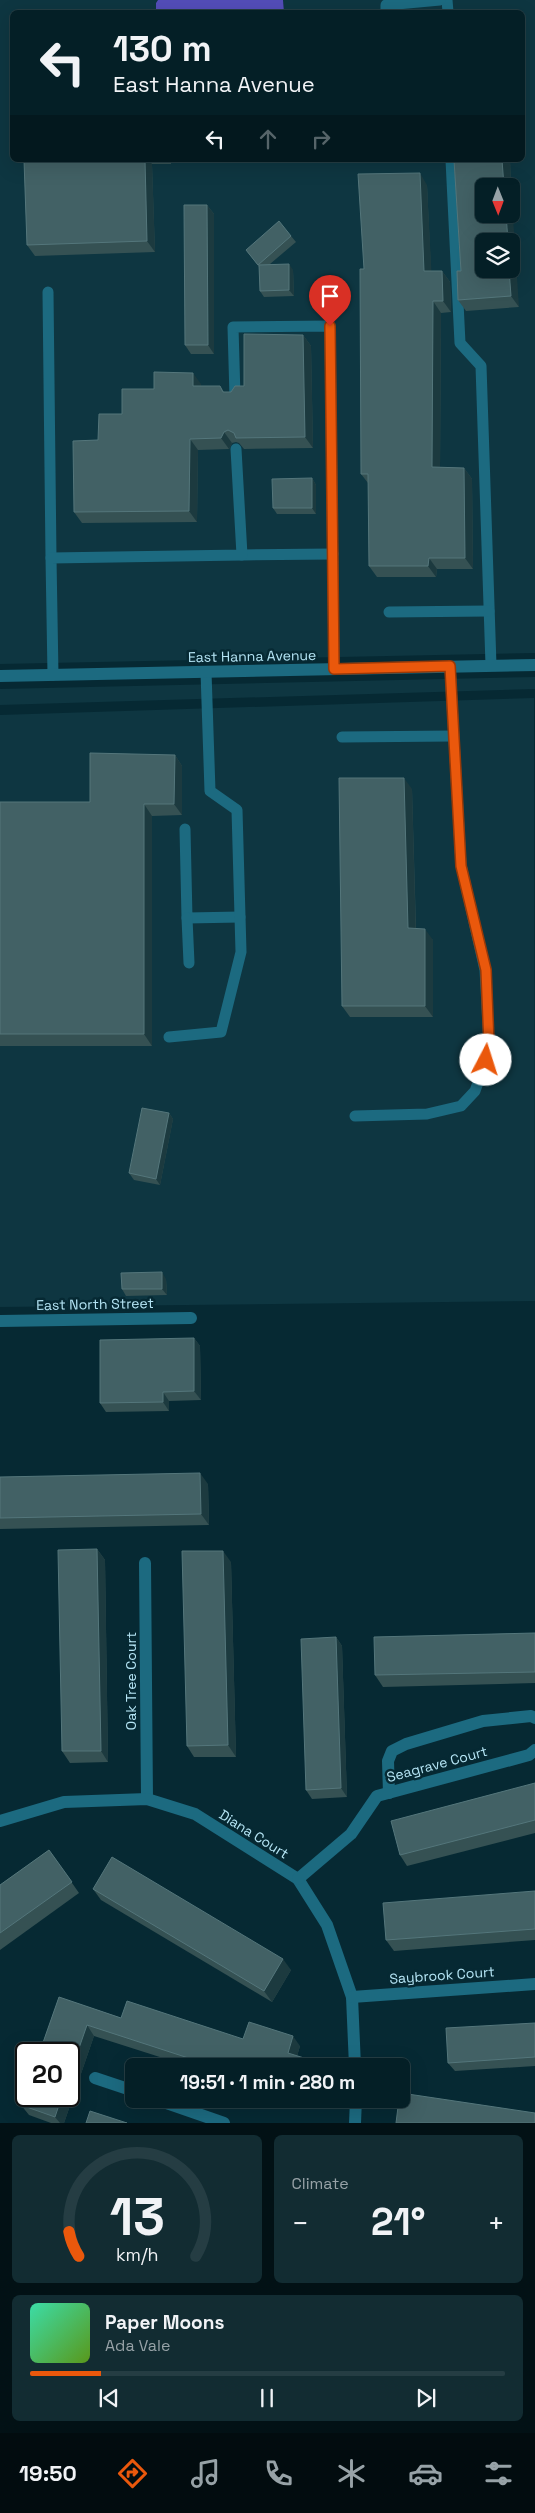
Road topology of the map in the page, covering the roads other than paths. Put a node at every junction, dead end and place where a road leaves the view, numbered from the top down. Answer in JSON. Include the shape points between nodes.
{"nodes":[{"id":1,"x":440,"y":0,"type":"edge"},
{"id":2,"x":386,"y":10,"type":"edge"},
{"id":3,"x":451,"y":162,"type":"edge"},
{"id":4,"x":48,"y":292,"type":"dead end"},
{"id":5,"x":235,"y":397,"type":"edge"},
{"id":6,"x":236,"y":449,"type":"edge"},
{"id":7,"x":333,"y":554,"type":"junction"},
{"id":8,"x":242,"y":555,"type":"junction"},
{"id":9,"x":51,"y":558,"type":"junction"},
{"id":10,"x":489,"y":611,"type":"junction"},
{"id":11,"x":389,"y":612,"type":"dead end"},
{"id":12,"x":535,"y":664,"type":"edge"},
{"id":13,"x":450,"y":666,"type":"junction"},
{"id":14,"x":491,"y":666,"type":"junction"},
{"id":15,"x":334,"y":669,"type":"junction"},
{"id":16,"x":206,"y":672,"type":"junction"},
{"id":17,"x":52,"y":675,"type":"junction"},
{"id":18,"x":0,"y":676,"type":"edge"},
{"id":19,"x":342,"y":736,"type":"dead end"},
{"id":20,"x":453,"y":736,"type":"junction"},
{"id":21,"x":185,"y":829,"type":"dead end"},
{"id":22,"x":240,"y":917,"type":"junction"},
{"id":23,"x":187,"y":918,"type":"junction"},
{"id":24,"x":189,"y":963,"type":"dead end"},
{"id":25,"x":169,"y":1037,"type":"dead end"},
{"id":26,"x":355,"y":1116,"type":"dead end"},
{"id":27,"x":191,"y":1318,"type":"dead end"},
{"id":28,"x":0,"y":1321,"type":"edge"},
{"id":29,"x":145,"y":1563,"type":"dead end"},
{"id":30,"x":535,"y":1718,"type":"edge"},
{"id":31,"x":532,"y":1753,"type":"edge"},
{"id":32,"x":389,"y":1793,"type":"junction"},
{"id":33,"x":147,"y":1799,"type":"junction"},
{"id":34,"x":0,"y":1821,"type":"edge"},
{"id":35,"x":298,"y":1879,"type":"junction"},
{"id":36,"x":535,"y":1984,"type":"edge"},
{"id":37,"x":352,"y":1997,"type":"junction"},
{"id":38,"x":355,"y":2058,"type":"edge"},
{"id":39,"x":95,"y":2078,"type":"dead end"},
{"id":40,"x":125,"y":2088,"type":"edge"},
{"id":41,"x":181,"y":2108,"type":"edge"},
{"id":42,"x":356,"y":2108,"type":"edge"},
{"id":43,"x":224,"y":2123,"type":"edge"},
{"id":44,"x":355,"y":2123,"type":"edge"}],
"edges":[{"from":1,"to":2,"type":"lane","via":[[386,5]]},
{"from":3,"to":10,"type":"lane","via":[[460,343],[481,366]]},
{"from":4,"to":9,"type":"lane"},
{"from":5,"to":7,"type":"lane","via":[[233,327],[330,326]]},
{"from":6,"to":8,"type":"lane"},
{"from":7,"to":8,"type":"lane"},
{"from":7,"to":15,"type":"lane"},
{"from":8,"to":9,"type":"lane"},
{"from":9,"to":17,"type":"lane"},
{"from":10,"to":11,"type":"lane"},
{"from":10,"to":14,"type":"lane"},
{"from":12,"to":14,"type":"street","name":"East Hanna Avenue"},
{"from":13,"to":14,"type":"street","name":"East Hanna Avenue"},
{"from":13,"to":15,"type":"street","name":"East Hanna Avenue"},
{"from":13,"to":20,"type":"lane"},
{"from":15,"to":16,"type":"street","name":"East Hanna Avenue"},
{"from":16,"to":17,"type":"street","name":"East Hanna Avenue"},
{"from":16,"to":22,"type":"lane","via":[[210,791],[237,810]]},
{"from":17,"to":18,"type":"street","name":"East Hanna Avenue"},
{"from":19,"to":20,"type":"lane"},
{"from":20,"to":26,"type":"lane","via":[[461,866],[486,970],[489,1044],[486,1060],[475,1091],[461,1106],[427,1114]]},
{"from":21,"to":23,"type":"lane"},
{"from":22,"to":23,"type":"lane"},
{"from":22,"to":25,"type":"lane","via":[[240,952],[221,1032]]},
{"from":23,"to":24,"type":"lane"},
{"from":27,"to":28,"type":"street","name":"East North Street"},
{"from":29,"to":33,"type":"street","name":"Oak Tree Court"},
{"from":30,"to":32,"type":"street","via":[[482,1721],[406,1744],[392,1752],[388,1761]]},
{"from":31,"to":32,"type":"street","name":"Seagrave Court"},
{"from":32,"to":35,"type":"street","name":"Seagrave Court","via":[[377,1796],[351,1834]]},
{"from":33,"to":34,"type":"street","name":"Diana Court","via":[[64,1802]]},
{"from":33,"to":35,"type":"street","name":"Diana Court","via":[[195,1814]]},
{"from":35,"to":37,"type":"street","name":"Diana Court","via":[[327,1925]]},
{"from":36,"to":37,"type":"street","name":"Saybrook Court"},
{"from":37,"to":38,"type":"street","name":"Diana Court"},
{"from":39,"to":40,"type":"street"},
{"from":41,"to":43,"type":"street"},
{"from":42,"to":44,"type":"street"}]}
